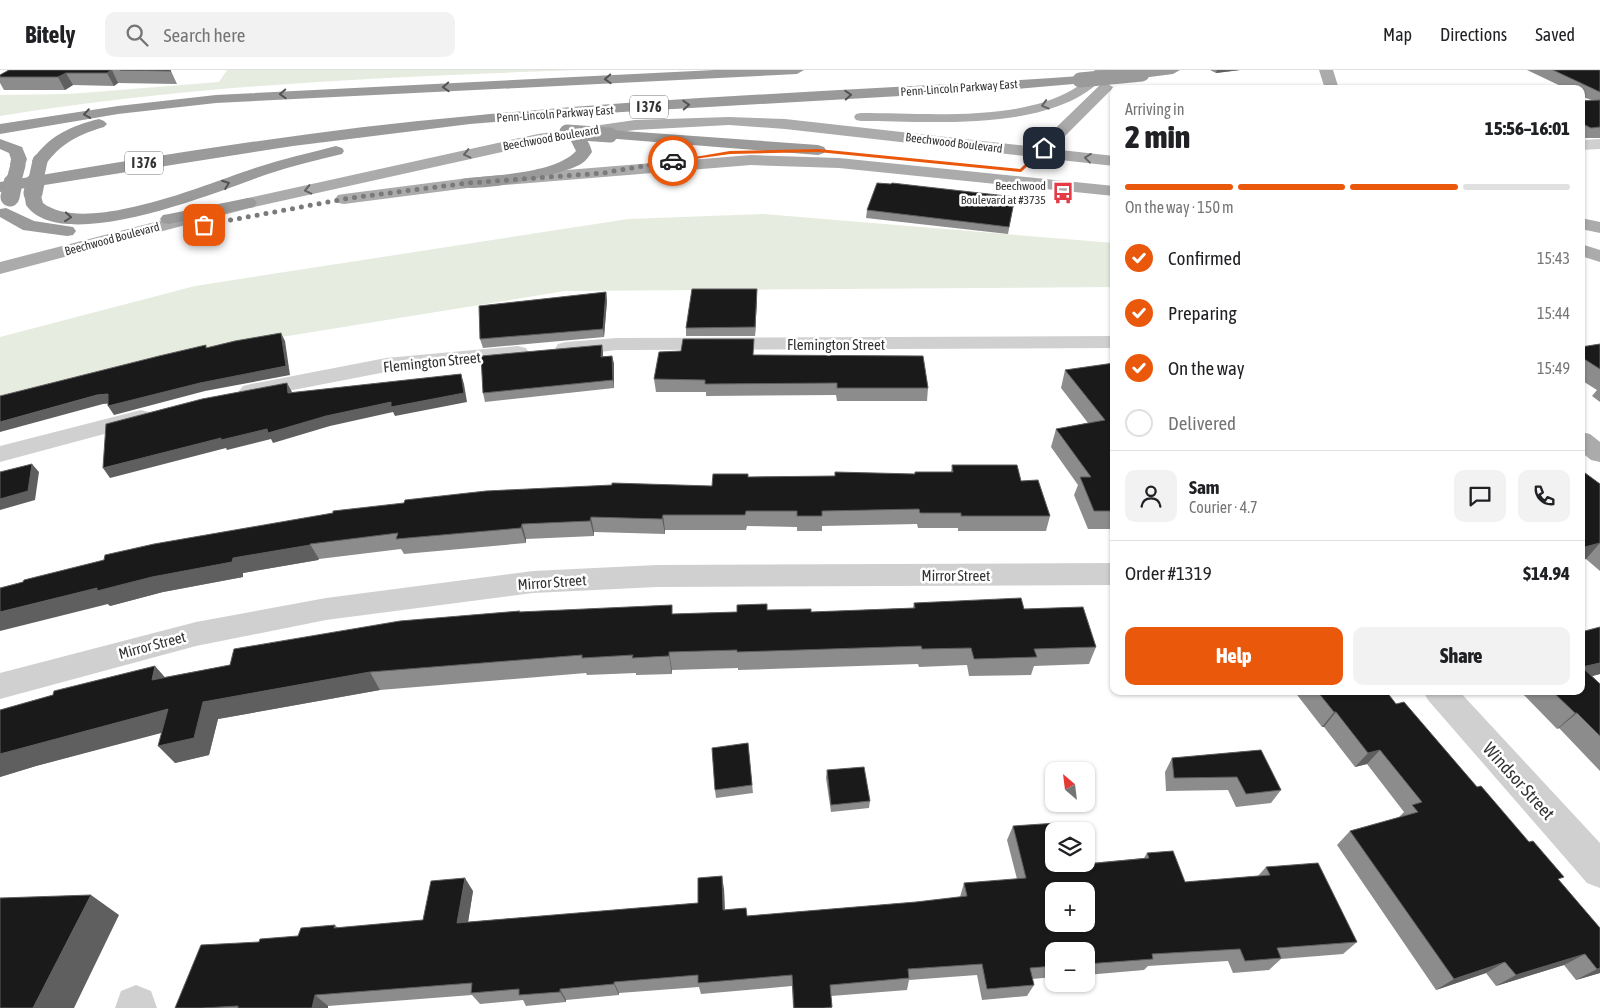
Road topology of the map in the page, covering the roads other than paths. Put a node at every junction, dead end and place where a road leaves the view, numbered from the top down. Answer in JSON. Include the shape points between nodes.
{"nodes":[{"id":1,"x":797,"y":70,"type":"edge"},
{"id":2,"x":1103,"y":70,"type":"edge"},
{"id":3,"x":1123,"y":70,"type":"edge"},
{"id":4,"x":1173,"y":70,"type":"edge"},
{"id":5,"x":1326,"y":70,"type":"edge"},
{"id":6,"x":808,"y":82,"type":"dead end"},
{"id":7,"x":1331,"y":85,"type":"edge"},
{"id":8,"x":711,"y":88,"type":"dead end"},
{"id":9,"x":729,"y":121,"type":"junction"},
{"id":10,"x":0,"y":129,"type":"edge"},
{"id":11,"x":499,"y":130,"type":"junction"},
{"id":12,"x":573,"y":136,"type":"junction"},
{"id":13,"x":289,"y":142,"type":"junction"},
{"id":14,"x":0,"y":144,"type":"edge"},
{"id":15,"x":1600,"y":144,"type":"edge"},
{"id":16,"x":1585,"y":145,"type":"edge"},
{"id":17,"x":818,"y":150,"type":"junction"},
{"id":18,"x":1110,"y":161,"type":"edge"},
{"id":19,"x":1021,"y":170,"type":"junction"},
{"id":20,"x":603,"y":173,"type":"junction"},
{"id":21,"x":0,"y":176,"type":"edge"},
{"id":22,"x":1110,"y":181,"type":"edge"},
{"id":23,"x":468,"y":183,"type":"junction"},
{"id":24,"x":1110,"y":191,"type":"edge"},
{"id":25,"x":248,"y":203,"type":"junction"},
{"id":26,"x":5,"y":206,"type":"edge"},
{"id":27,"x":1585,"y":223,"type":"edge"},
{"id":28,"x":1600,"y":228,"type":"edge"},
{"id":29,"x":1585,"y":251,"type":"edge"},
{"id":30,"x":1600,"y":256,"type":"edge"},
{"id":31,"x":0,"y":269,"type":"edge"},
{"id":32,"x":1110,"y":342,"type":"edge"},
{"id":33,"x":234,"y":395,"type":"edge"},
{"id":34,"x":158,"y":412,"type":"edge"},
{"id":35,"x":1585,"y":443,"type":"edge"},
{"id":36,"x":0,"y":454,"type":"edge"},
{"id":37,"x":1600,"y":454,"type":"edge"},
{"id":38,"x":1110,"y":574,"type":"edge"},
{"id":39,"x":0,"y":686,"type":"edge"},
{"id":40,"x":1442,"y":695,"type":"edge"},
{"id":41,"x":1600,"y":870,"type":"edge"}],
"edges":[{"from":1,"to":10,"type":"highway","one_way":true,"via":[[216,99],[118,110]]},
{"from":2,"to":9,"type":"main road","one_way":true,"via":[[1070,96],[1014,112],[971,116]]},
{"from":3,"to":19,"type":"main road"},
{"from":13,"to":4,"type":"highway","name":"Penn-Lincoln Parkway East","number":"I 376","one_way":true,"bridge":true,"via":[[534,114],[1080,80]]},
{"from":5,"to":7,"type":"main road"},
{"from":6,"to":8,"type":"highway"},
{"from":18,"to":9,"type":"main road","name":"Beechwood Boulevard","one_way":true,"via":[[816,127]]},
{"from":9,"to":25,"type":"main road","name":"Beechwood Boulevard","one_way":true,"via":[[636,125],[561,134]]},
{"from":11,"to":12,"type":"highway"},
{"from":11,"to":13,"type":"highway"},
{"from":21,"to":11,"type":"highway","name":"Penn-Lincoln Parkway East","number":"I 376","one_way":true,"bridge":true,"via":[[219,141],[357,122],[671,91],[152,114],[108,121],[71,134],[48,149],[40,162],[33,193],[35,205],[48,214],[74,218],[121,216],[170,204],[261,171],[338,150]]},
{"from":12,"to":17,"type":"highway","bridge":true,"via":[[610,135]]},
{"from":12,"to":23,"type":"highway","via":[[582,144],[584,152],[569,165]]},
{"from":13,"to":26,"type":"highway","name":"Penn-Lincoln Parkway East","number":"I 376"},
{"from":14,"to":26,"type":"highway","bridge":true,"via":[[16,150],[19,159]]},
{"from":15,"to":16,"type":"street"},
{"from":17,"to":19,"type":"main road"},
{"from":17,"to":20,"type":"main road","via":[[730,152]]},
{"from":19,"to":22,"type":"main road"},
{"from":20,"to":23,"type":"main road","name":"Beechwood Boulevard"},
{"from":20,"to":24,"type":"main road","name":"Beechwood Boulevard","via":[[728,161],[797,160]]},
{"from":23,"to":31,"type":"main road","name":"Beechwood Boulevard","via":[[288,208]]},
{"from":25,"to":26,"type":"highway","via":[[99,231],[29,226]]},
{"from":25,"to":31,"type":"main road","name":"Beechwood Boulevard"},
{"from":27,"to":28,"type":"main road"},
{"from":29,"to":30,"type":"main road"},
{"from":32,"to":33,"type":"street","name":"Flemington Street","via":[[617,344],[386,366]]},
{"from":34,"to":36,"type":"street"},
{"from":35,"to":37,"type":"main road"},
{"from":38,"to":39,"type":"street","name":"Mirror Street","via":[[657,576],[533,582],[326,609],[196,634]]},
{"from":40,"to":41,"type":"street","name":"Windsor Street"}]}
